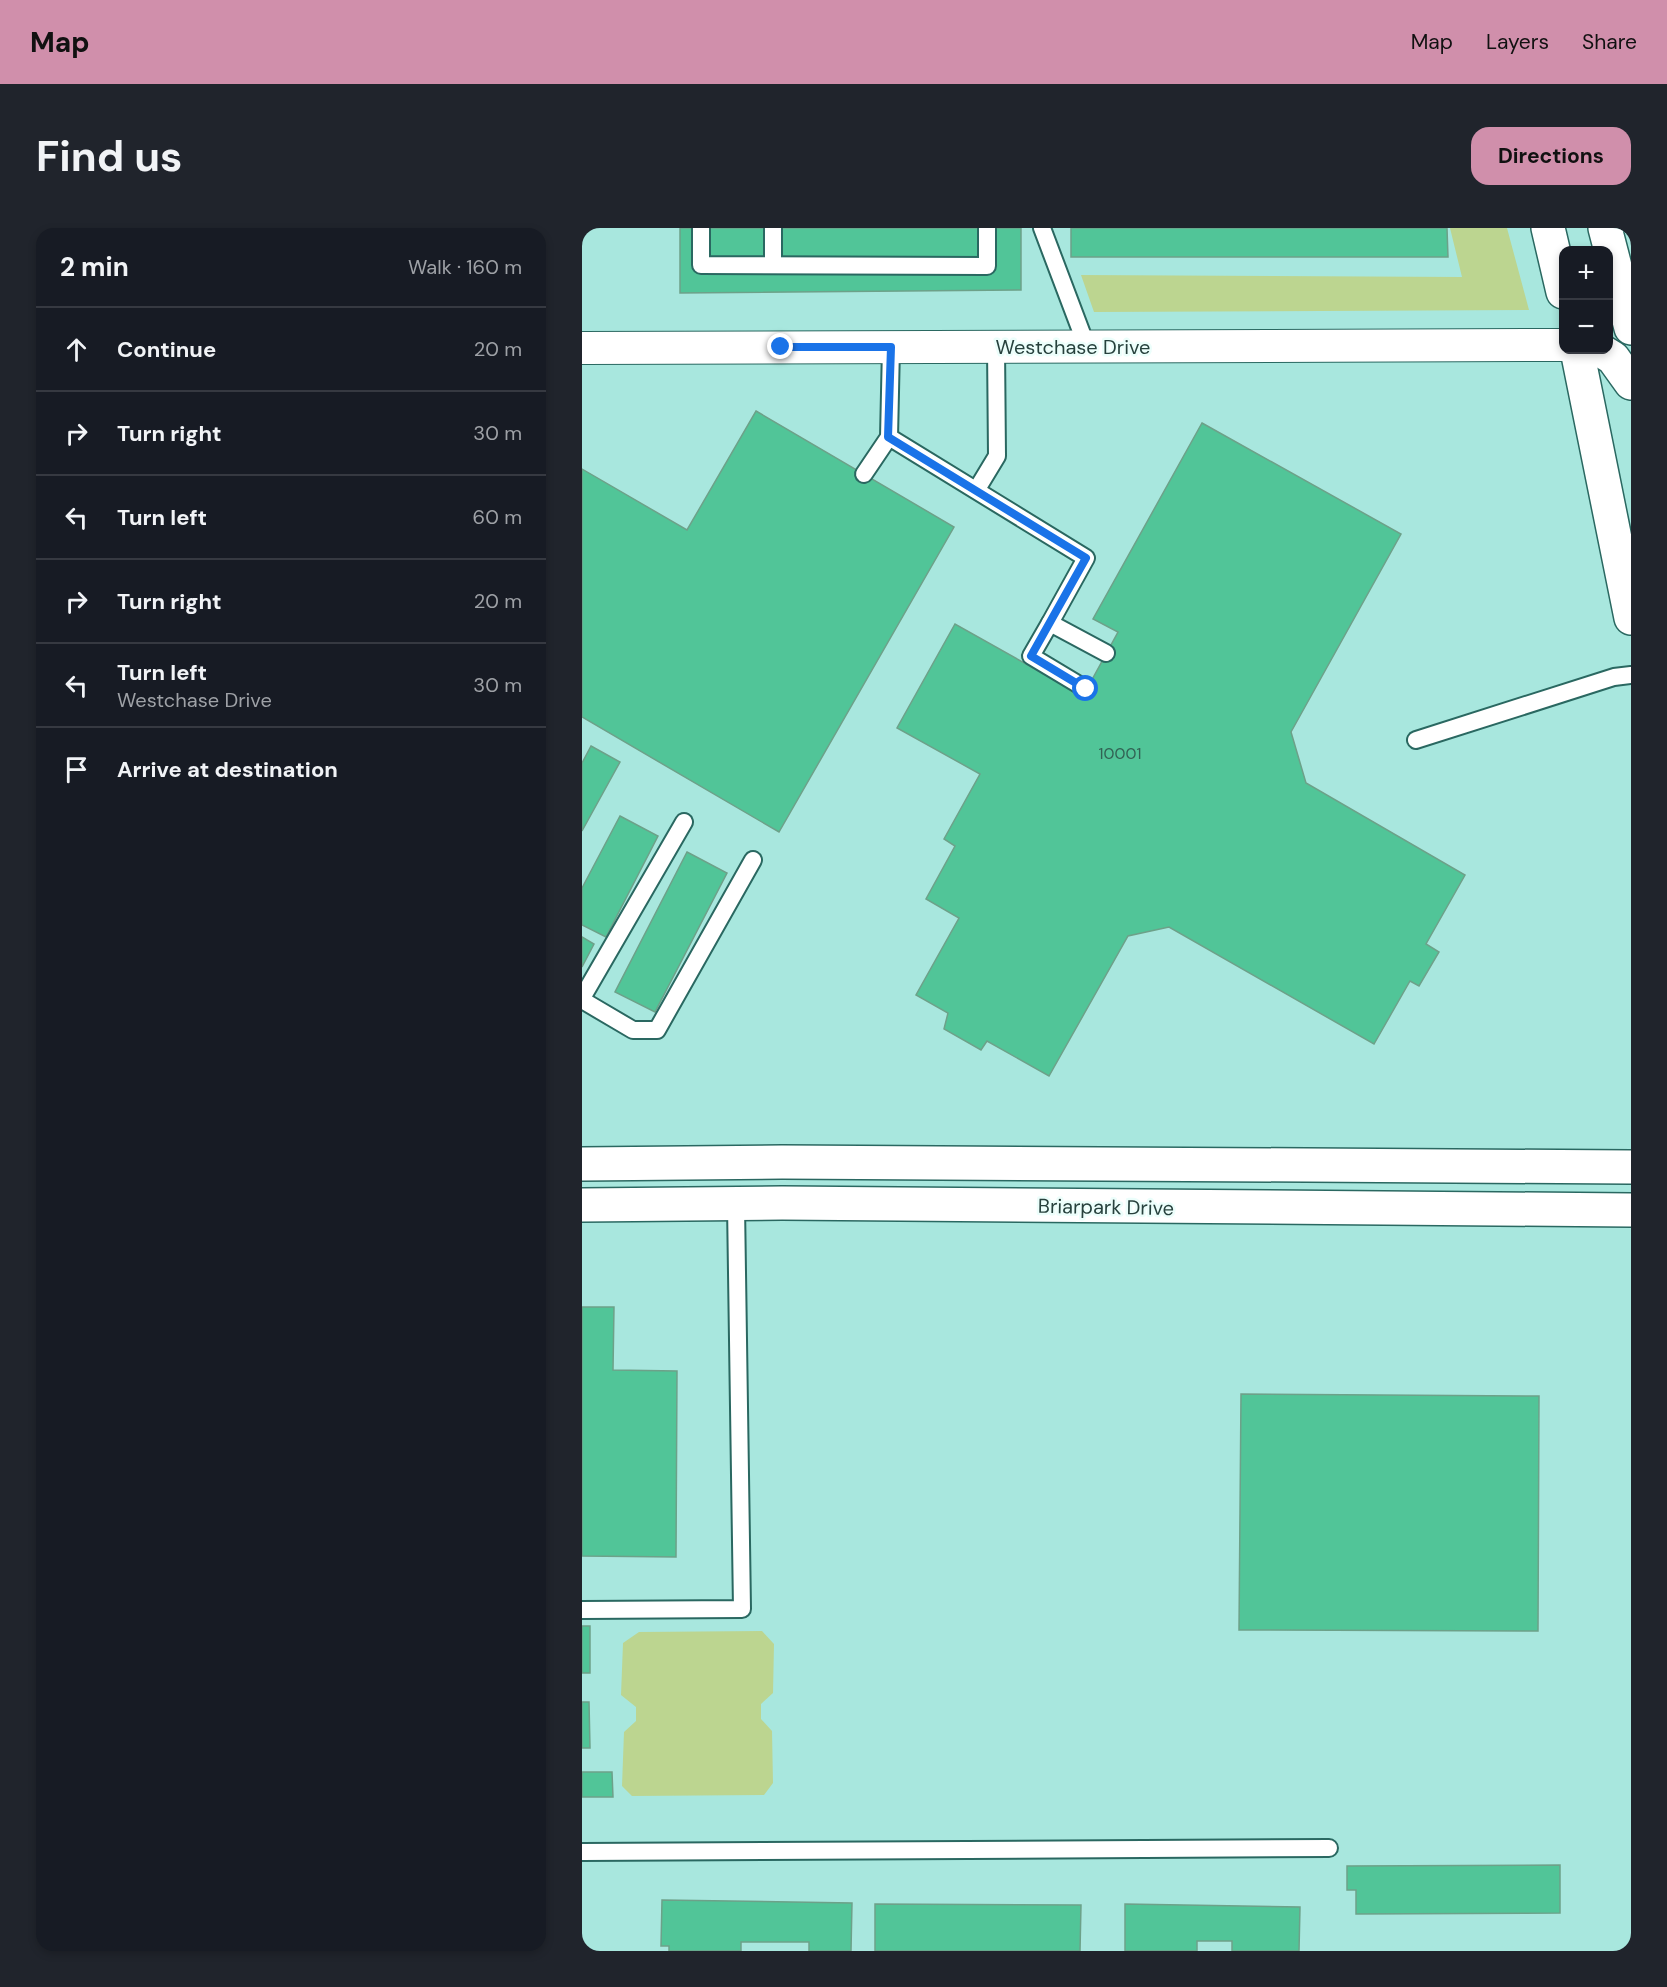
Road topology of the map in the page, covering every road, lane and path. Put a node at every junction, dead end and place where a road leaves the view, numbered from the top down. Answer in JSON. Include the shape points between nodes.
{"nodes":[{"id":1,"x":701,"y":228,"type":"edge"},
{"id":2,"x":711,"y":228,"type":"edge"},
{"id":3,"x":773,"y":228,"type":"edge"},
{"id":4,"x":980,"y":228,"type":"edge"},
{"id":5,"x":987,"y":228,"type":"edge"},
{"id":6,"x":1042,"y":228,"type":"edge"},
{"id":7,"x":1548,"y":228,"type":"edge"},
{"id":8,"x":1556,"y":228,"type":"edge"},
{"id":9,"x":1605,"y":228,"type":"edge"},
{"id":10,"x":1567,"y":246,"type":"edge"},
{"id":11,"x":773,"y":264,"type":"junction"},
{"id":12,"x":1559,"y":275,"type":"edge"},
{"id":13,"x":1631,"y":328,"type":"edge"},
{"id":14,"x":1613,"y":332,"type":"edge"},
{"id":15,"x":1631,"y":337,"type":"edge"},
{"id":16,"x":1559,"y":345,"type":"edge"},
{"id":17,"x":891,"y":347,"type":"junction"},
{"id":18,"x":996,"y":347,"type":"junction"},
{"id":19,"x":1087,"y":347,"type":"junction"},
{"id":20,"x":582,"y":348,"type":"edge"},
{"id":21,"x":1578,"y":354,"type":"edge"},
{"id":22,"x":1607,"y":354,"type":"edge"},
{"id":23,"x":1631,"y":383,"type":"edge"},
{"id":24,"x":888,"y":437,"type":"junction"},
{"id":25,"x":864,"y":474,"type":"dead end"},
{"id":26,"x":977,"y":489,"type":"junction"},
{"id":27,"x":1624,"y":553,"type":"edge"},
{"id":28,"x":1631,"y":618,"type":"edge"},
{"id":29,"x":1050,"y":622,"type":"junction"},
{"id":30,"x":1106,"y":653,"type":"dead end"},
{"id":31,"x":1631,"y":675,"type":"edge"},
{"id":32,"x":1086,"y":689,"type":"dead end"},
{"id":33,"x":1416,"y":740,"type":"dead end"},
{"id":34,"x":684,"y":822,"type":"dead end"},
{"id":35,"x":753,"y":860,"type":"dead end"},
{"id":36,"x":582,"y":999,"type":"edge"},
{"id":37,"x":582,"y":1164,"type":"edge"},
{"id":38,"x":1631,"y":1167,"type":"edge"},
{"id":39,"x":582,"y":1205,"type":"edge"},
{"id":40,"x":736,"y":1205,"type":"junction"},
{"id":41,"x":1631,"y":1210,"type":"edge"},
{"id":42,"x":582,"y":1610,"type":"edge"},
{"id":43,"x":1329,"y":1848,"type":"dead end"},
{"id":44,"x":582,"y":1852,"type":"edge"}],
"edges":[{"from":1,"to":11,"type":"lane","via":[[701,265]]},
{"from":2,"to":4,"type":"lane","via":[[711,255],[979,254]]},
{"from":3,"to":11,"type":"lane"},
{"from":5,"to":11,"type":"lane","via":[[987,266]]},
{"from":6,"to":19,"type":"lane"},
{"from":7,"to":12,"type":"street"},
{"from":8,"to":10,"type":"street"},
{"from":9,"to":13,"type":"street"},
{"from":14,"to":15,"type":"street"},
{"from":16,"to":19,"type":"street","name":"Westchase Drive"},
{"from":17,"to":18,"type":"street","name":"Westchase Drive"},
{"from":17,"to":20,"type":"street","name":"Westchase Drive"},
{"from":17,"to":24,"type":"lane"},
{"from":18,"to":19,"type":"street","name":"Westchase Drive"},
{"from":18,"to":26,"type":"lane","via":[[997,456]]},
{"from":21,"to":27,"type":"street"},
{"from":22,"to":23,"type":"street"},
{"from":24,"to":25,"type":"lane"},
{"from":24,"to":26,"type":"lane"},
{"from":26,"to":29,"type":"lane","via":[[1086,558]]},
{"from":27,"to":28,"type":"street"},
{"from":29,"to":30,"type":"lane"},
{"from":29,"to":32,"type":"lane","via":[[1031,656]]},
{"from":31,"to":33,"type":"lane","via":[[1614,677]]},
{"from":34,"to":36,"type":"lane"},
{"from":35,"to":36,"type":"lane","via":[[657,1030],[633,1030]]},
{"from":37,"to":38,"type":"street"},
{"from":39,"to":40,"type":"street","name":"Briarpark Drive"},
{"from":40,"to":41,"type":"street","name":"Briarpark Drive"},
{"from":40,"to":42,"type":"lane","via":[[742,1609]]},
{"from":43,"to":44,"type":"lane"}]}
